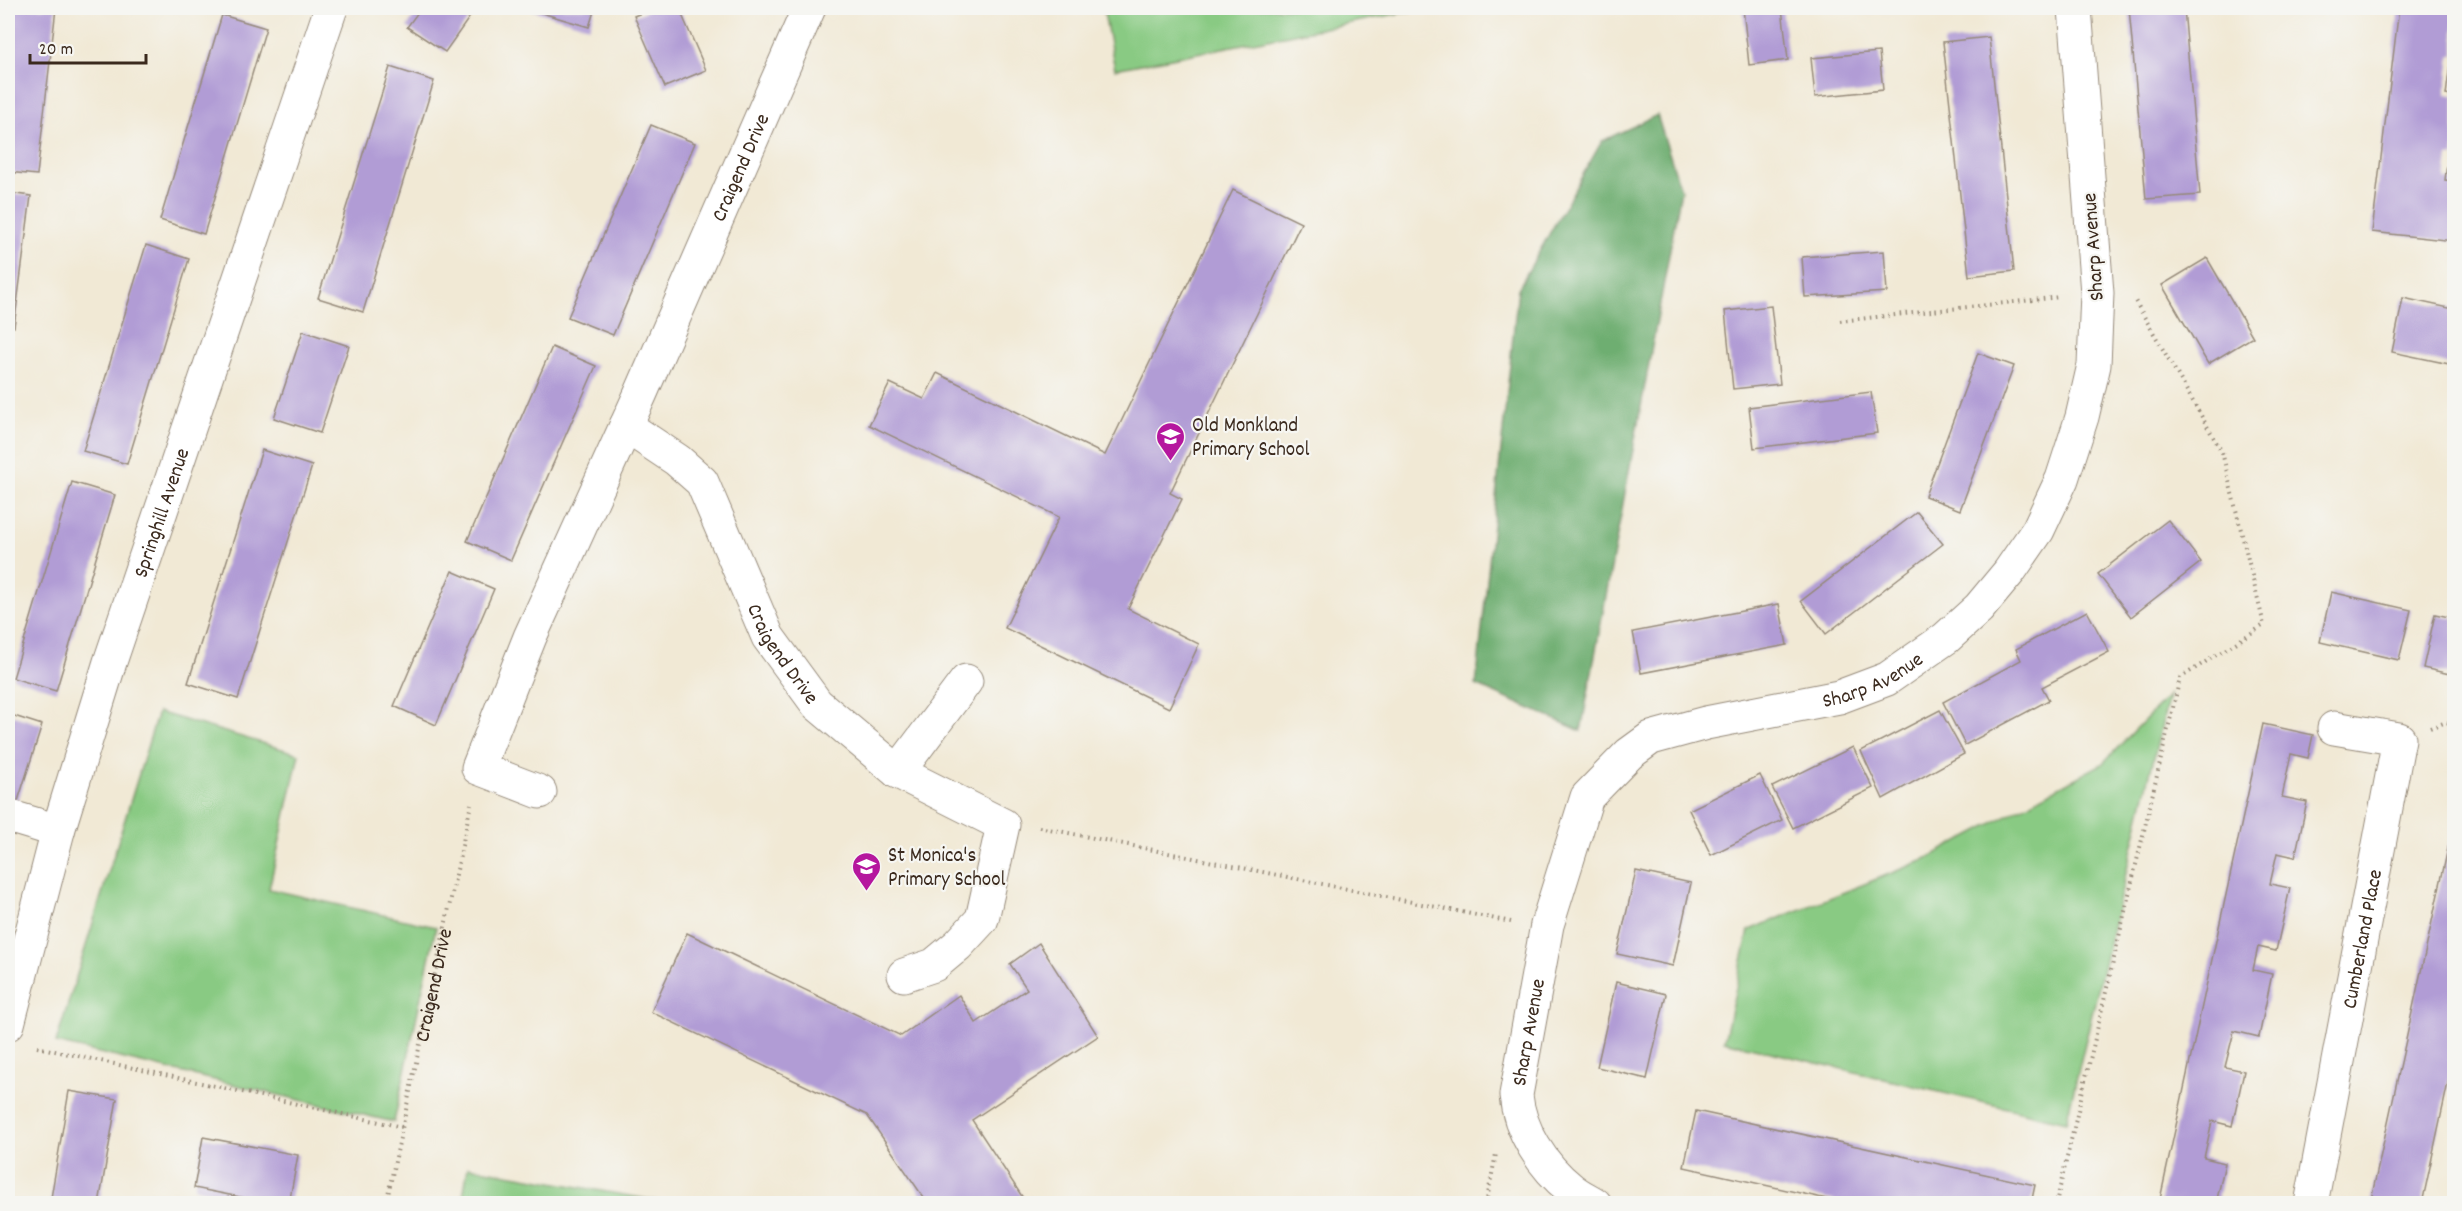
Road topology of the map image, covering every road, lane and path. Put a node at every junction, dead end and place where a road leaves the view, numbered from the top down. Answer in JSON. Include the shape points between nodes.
{"nodes":[{"id":1,"x":331,"y":8,"type":"edge"},
{"id":2,"x":809,"y":8,"type":"edge"},
{"id":3,"x":2075,"y":8,"type":"edge"},
{"id":4,"x":2097,"y":293,"type":"junction"},
{"id":5,"x":2133,"y":298,"type":"dead end"},
{"id":6,"x":1840,"y":321,"type":"dead end"},
{"id":7,"x":626,"y":426,"type":"junction"},
{"id":8,"x":966,"y":681,"type":"dead end"},
{"id":9,"x":2334,"y":728,"type":"dead end"},
{"id":10,"x":478,"y":768,"type":"junction"},
{"id":11,"x":898,"y":772,"type":"junction"},
{"id":12,"x":540,"y":792,"type":"dead end"},
{"id":13,"x":8,"y":816,"type":"edge"},
{"id":14,"x":1003,"y":825,"type":"junction"},
{"id":15,"x":58,"y":831,"type":"junction"},
{"id":16,"x":1547,"y":925,"type":"junction"},
{"id":17,"x":904,"y":975,"type":"dead end"},
{"id":18,"x":19,"y":1035,"type":"edge"},
{"id":19,"x":402,"y":1127,"type":"junction"},
{"id":20,"x":386,"y":1203,"type":"edge"},
{"id":21,"x":1595,"y":1203,"type":"edge"},
{"id":22,"x":2056,"y":1203,"type":"edge"},
{"id":23,"x":2311,"y":1203,"type":"edge"}],
"edges":[{"from":1,"to":15,"type":"street","name":"Springhill Avenue","via":[[110,662]]},
{"from":2,"to":7,"type":"street","name":"Craigend Drive"},
{"from":3,"to":4,"type":"street","name":"Sharp Avenue"},
{"from":4,"to":6,"type":"path"},
{"from":4,"to":16,"type":"street","name":"Sharp Avenue","via":[[2094,365],[2061,479],[2038,530],[1979,608],[1946,638],[1887,679],[1839,697],[1651,738],[1629,754],[1587,797]]},
{"from":5,"to":22,"type":"path","via":[[2222,452],[2264,625],[2180,678]]},
{"from":7,"to":10,"type":"street","name":"Craigend Drive","via":[[530,637]]},
{"from":7,"to":11,"type":"street","name":"Craigend Drive","via":[[702,482],[768,637],[817,704]]},
{"from":8,"to":11,"type":"street"},
{"from":9,"to":23,"type":"street","name":"Cumberland Place","via":[[2399,739]]},
{"from":10,"to":12,"type":"street"},
{"from":10,"to":19,"type":"path","name":"Craigend Drive"},
{"from":11,"to":14,"type":"street","name":"Craigend Drive"},
{"from":13,"to":15,"type":"street"},
{"from":14,"to":16,"type":"path","via":[[1032,826],[1506,922]]},
{"from":14,"to":17,"type":"street","via":[[982,919],[934,965]]},
{"from":15,"to":18,"type":"street","name":"Springhill Avenue"},
{"from":16,"to":21,"type":"street","name":"Sharp Avenue","via":[[1516,1095],[1517,1112],[1542,1160],[1571,1189]]},
{"from":18,"to":19,"type":"path"},
{"from":19,"to":20,"type":"path","name":"Craigend Drive"}]}
